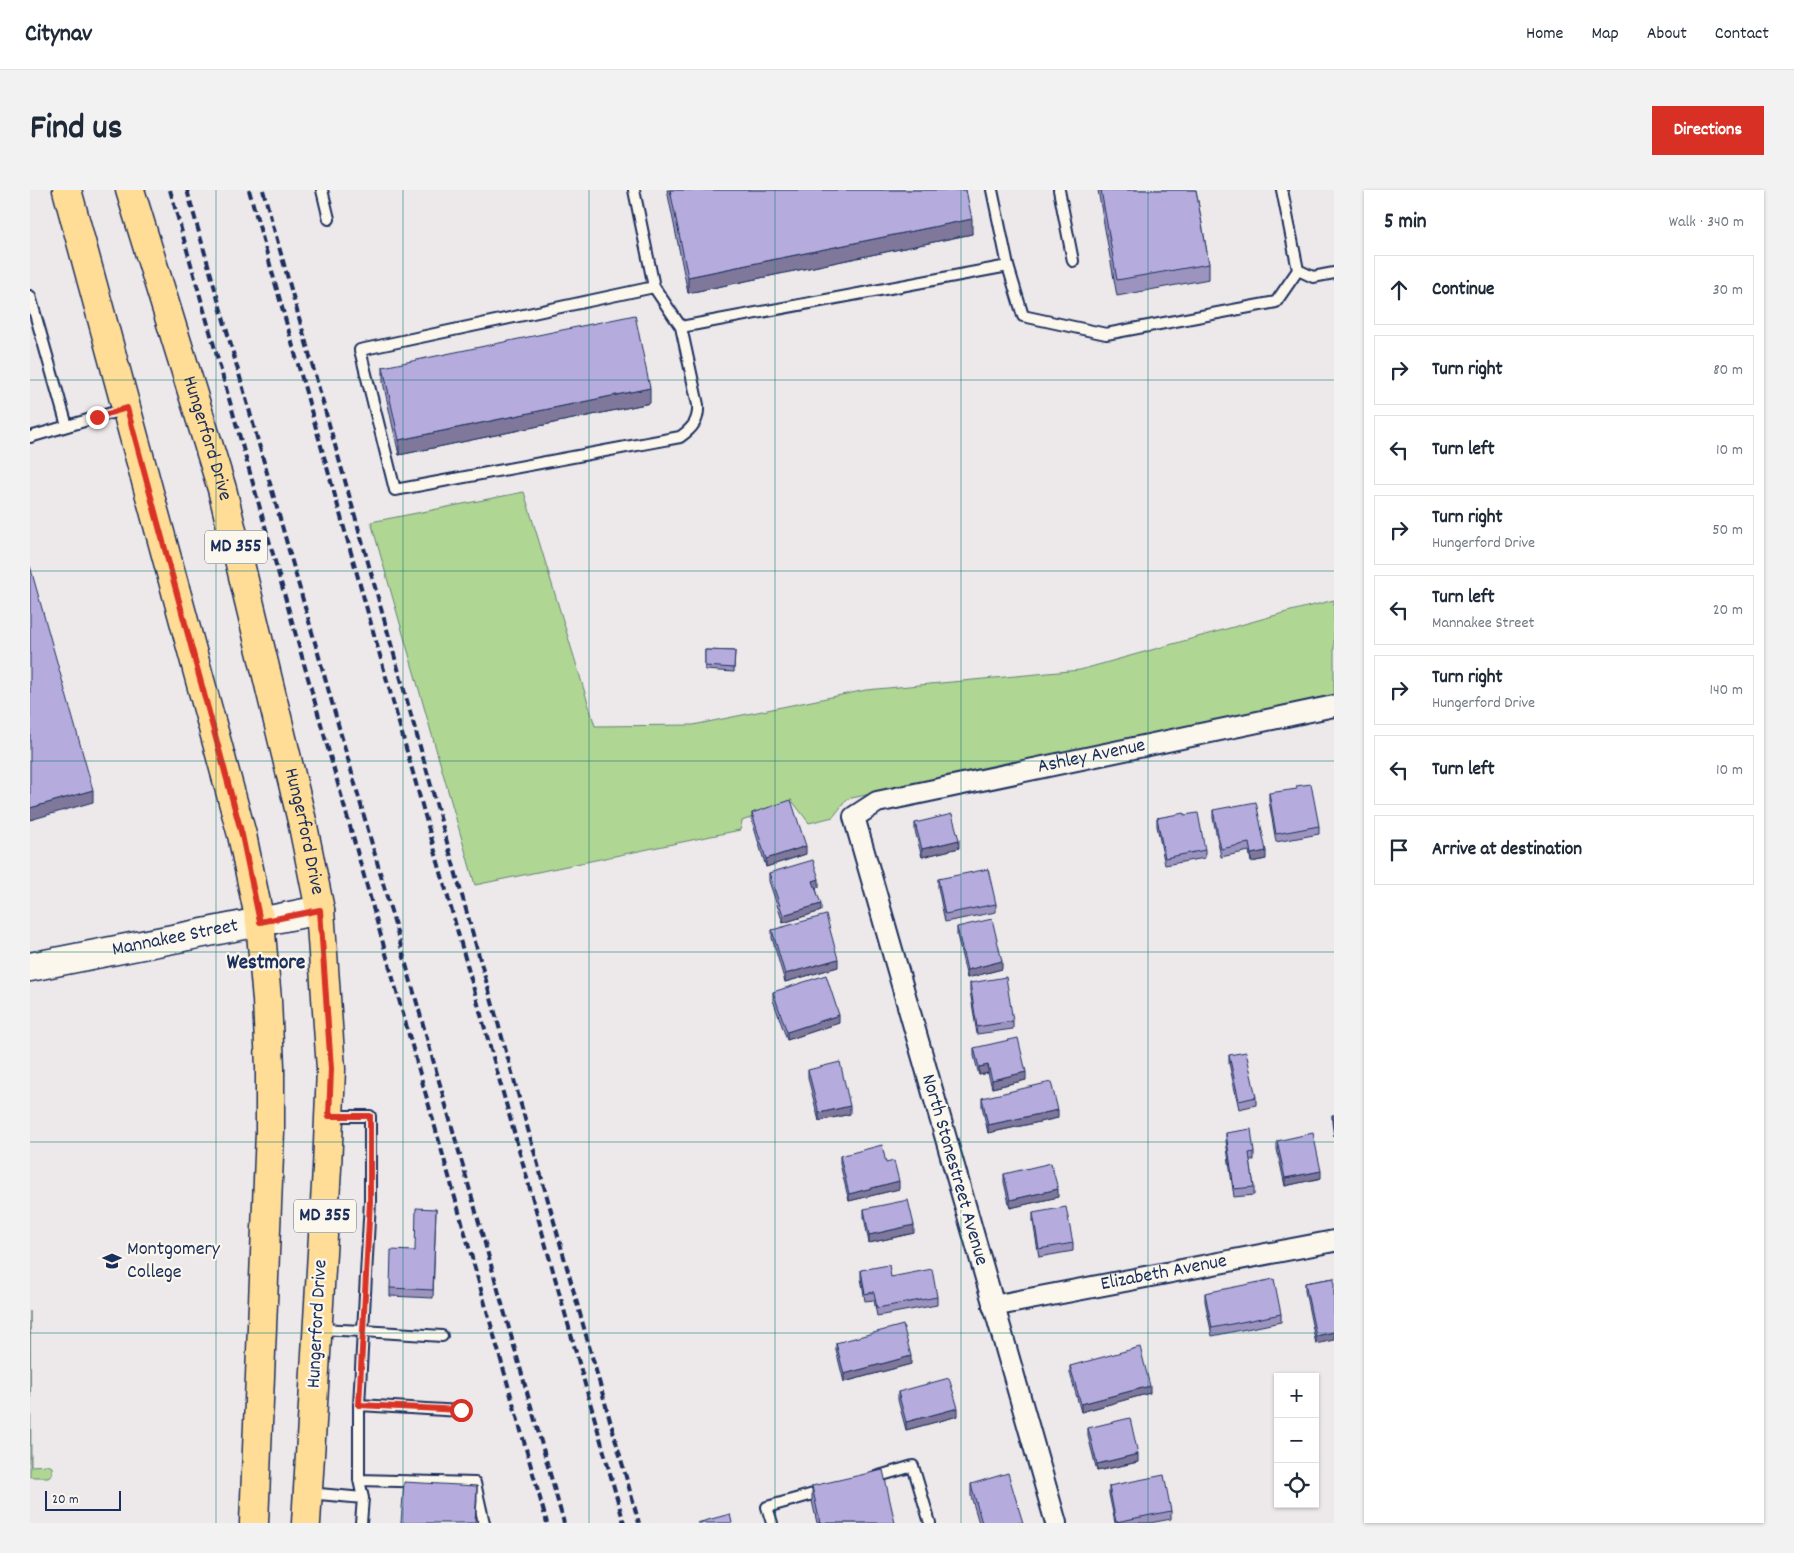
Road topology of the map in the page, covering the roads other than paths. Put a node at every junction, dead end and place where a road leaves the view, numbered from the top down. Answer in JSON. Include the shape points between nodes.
{"nodes":[{"id":1,"x":68,"y":190,"type":"edge"},
{"id":2,"x":130,"y":190,"type":"edge"},
{"id":3,"x":322,"y":190,"type":"edge"},
{"id":4,"x":634,"y":190,"type":"edge"},
{"id":5,"x":992,"y":190,"type":"edge"},
{"id":6,"x":1058,"y":190,"type":"edge"},
{"id":7,"x":1282,"y":190,"type":"edge"},
{"id":8,"x":329,"y":219,"type":"dead end"},
{"id":9,"x":1073,"y":261,"type":"dead end"},
{"id":10,"x":1008,"y":266,"type":"junction"},
{"id":11,"x":1298,"y":270,"type":"junction"},
{"id":12,"x":1334,"y":273,"type":"edge"},
{"id":13,"x":654,"y":287,"type":"junction"},
{"id":14,"x":30,"y":296,"type":"edge"},
{"id":15,"x":682,"y":327,"type":"junction"},
{"id":16,"x":127,"y":408,"type":"junction"},
{"id":17,"x":67,"y":426,"type":"junction"},
{"id":18,"x":30,"y":437,"type":"edge"},
{"id":19,"x":1334,"y":706,"type":"edge"},
{"id":20,"x":854,"y":817,"type":"joint"},
{"id":21,"x":320,"y":910,"type":"junction"},
{"id":22,"x":260,"y":922,"type":"junction"},
{"id":23,"x":30,"y":967,"type":"edge"},
{"id":24,"x":329,"y":1116,"type":"junction"},
{"id":25,"x":1334,"y":1241,"type":"edge"},
{"id":26,"x":993,"y":1306,"type":"junction"},
{"id":27,"x":318,"y":1329,"type":"junction"},
{"id":28,"x":363,"y":1331,"type":"junction"},
{"id":29,"x":442,"y":1336,"type":"dead end"},
{"id":30,"x":359,"y":1405,"type":"junction"},
{"id":31,"x":461,"y":1410,"type":"dead end"},
{"id":32,"x":359,"y":1480,"type":"junction"},
{"id":33,"x":858,"y":1481,"type":"edge"},
{"id":34,"x":831,"y":1489,"type":"edge"},
{"id":35,"x":308,"y":1493,"type":"junction"},
{"id":36,"x":363,"y":1498,"type":"junction"},
{"id":37,"x":254,"y":1523,"type":"edge"},
{"id":38,"x":306,"y":1523,"type":"edge"},
{"id":39,"x":361,"y":1523,"type":"edge"},
{"id":40,"x":484,"y":1523,"type":"edge"},
{"id":41,"x":772,"y":1523,"type":"edge"},
{"id":42,"x":930,"y":1523,"type":"edge"},
{"id":43,"x":1056,"y":1523,"type":"edge"}],
"edges":[{"from":1,"to":16,"type":"main road","number":"MD 355"},
{"from":2,"to":21,"type":"main road","name":"Hungerford Drive","number":"MD 355","via":[[222,489],[302,821]]},
{"from":3,"to":8,"type":"lane"},
{"from":4,"to":13,"type":"lane"},
{"from":5,"to":10,"type":"lane"},
{"from":6,"to":9,"type":"lane"},
{"from":7,"to":11,"type":"lane"},
{"from":10,"to":11,"type":"lane","via":[[1023,316],[1106,334],[1276,302]]},
{"from":10,"to":15,"type":"lane"},
{"from":11,"to":12,"type":"lane","via":[[1313,277]]},
{"from":13,"to":15,"type":"lane"},
{"from":13,"to":15,"type":"lane","via":[[360,350],[396,490],[680,437],[691,430],[699,416]]},
{"from":14,"to":17,"type":"lane"},
{"from":16,"to":17,"type":"lane"},
{"from":16,"to":22,"type":"main road","number":"MD 355","via":[[242,835]]},
{"from":17,"to":18,"type":"lane"},
{"from":19,"to":20,"type":"street","name":"Ashley Avenue","via":[[877,802]]},
{"from":20,"to":26,"type":"street","name":"North Stonestreet Avenue"},
{"from":21,"to":22,"type":"street","name":"Mannakee Street"},
{"from":21,"to":24,"type":"main road","name":"Hungerford Drive","number":"MD 355","via":[[331,1069]]},
{"from":22,"to":23,"type":"street","name":"Mannakee Street"},
{"from":22,"to":37,"type":"main road","number":"MD 355","via":[[267,1000],[270,1131]]},
{"from":24,"to":27,"type":"main road","name":"Hungerford Drive","number":"MD 355"},
{"from":24,"to":28,"type":"lane","via":[[370,1116],[370,1201]]},
{"from":25,"to":26,"type":"street","name":"Elizabeth Avenue"},
{"from":26,"to":43,"type":"street","name":"North Stonestreet Avenue"},
{"from":27,"to":28,"type":"lane"},
{"from":27,"to":35,"type":"main road","name":"Hungerford Drive","number":"MD 355"},
{"from":28,"to":29,"type":"lane"},
{"from":28,"to":30,"type":"lane"},
{"from":30,"to":31,"type":"lane"},
{"from":30,"to":32,"type":"lane"},
{"from":32,"to":36,"type":"lane"},
{"from":32,"to":40,"type":"lane","via":[[475,1483]]},
{"from":33,"to":42,"type":"lane","via":[[913,1466]]},
{"from":34,"to":41,"type":"lane","via":[[767,1507]]},
{"from":35,"to":36,"type":"lane"},
{"from":35,"to":38,"type":"main road","name":"Hungerford Drive","number":"MD 355"},
{"from":36,"to":39,"type":"lane"}]}
